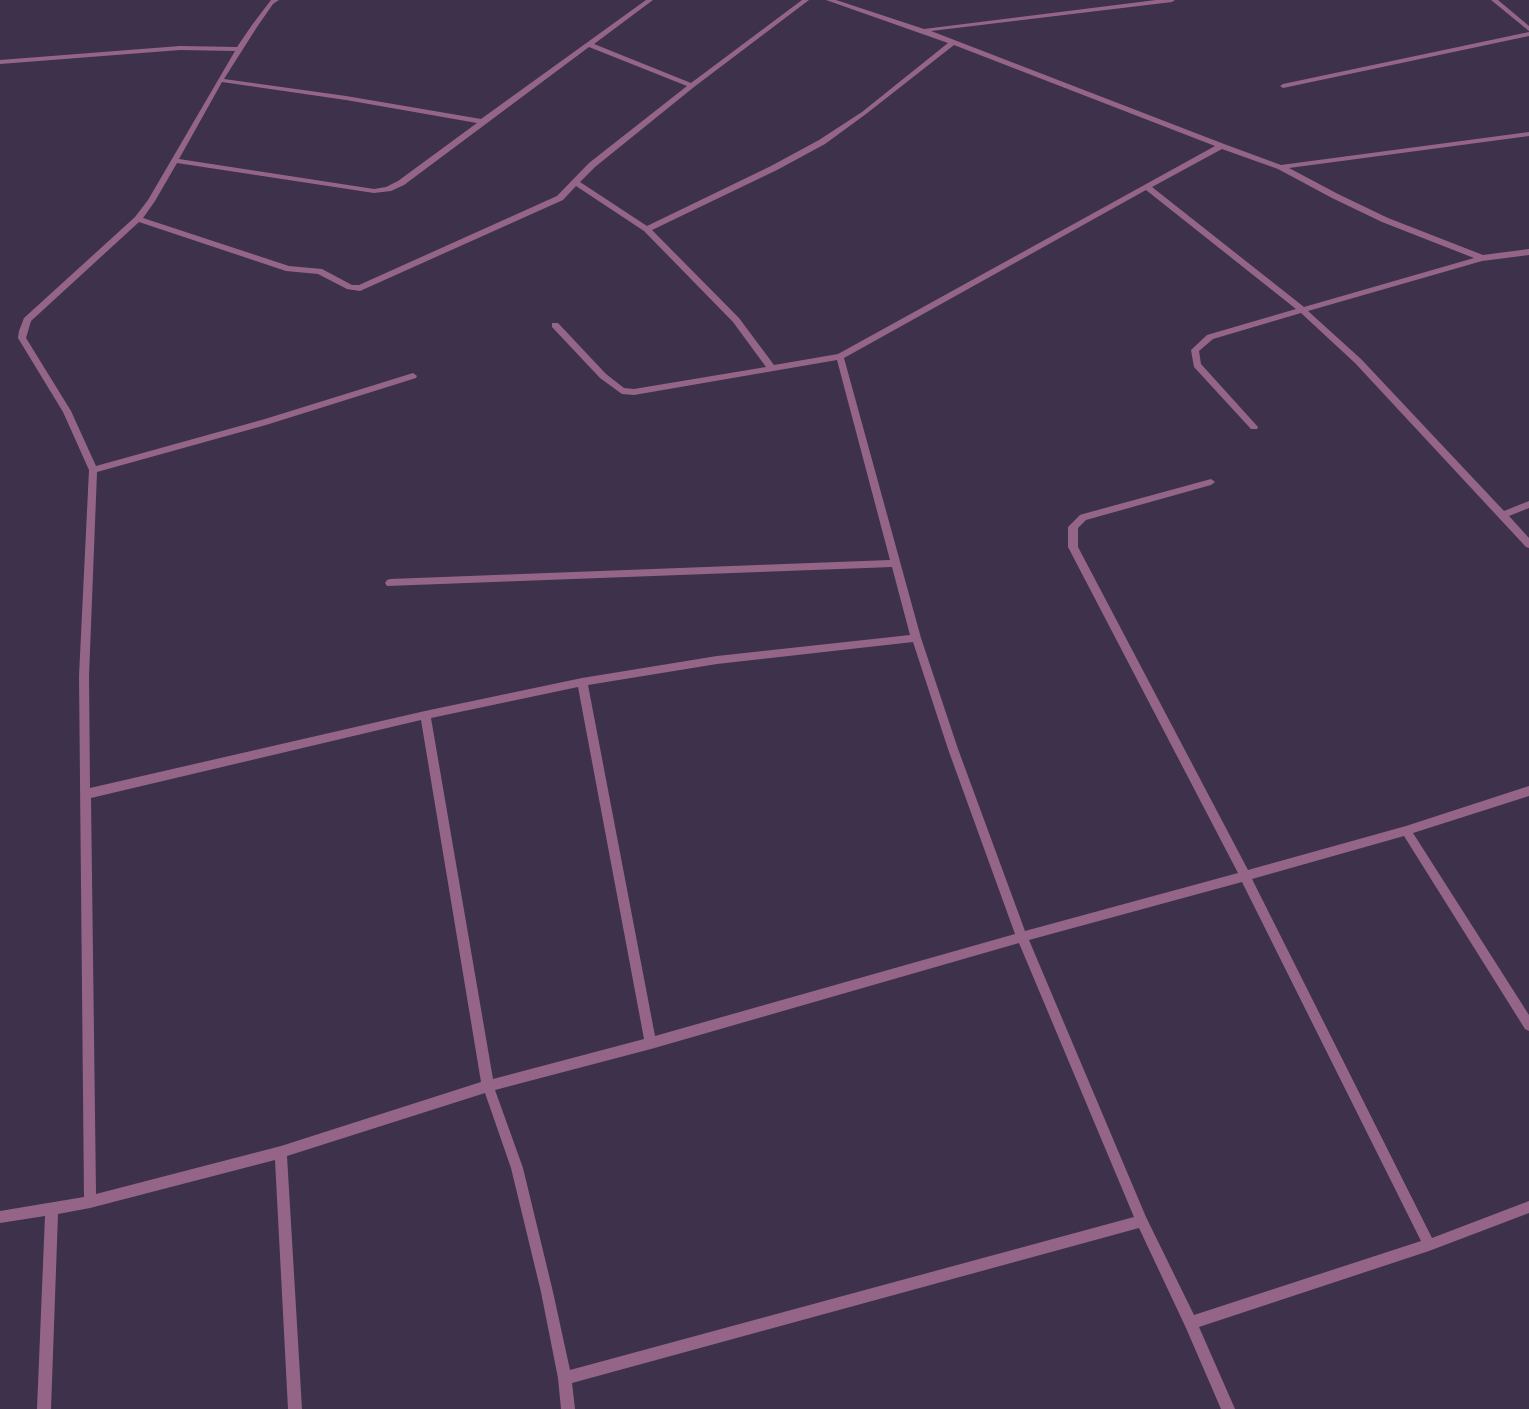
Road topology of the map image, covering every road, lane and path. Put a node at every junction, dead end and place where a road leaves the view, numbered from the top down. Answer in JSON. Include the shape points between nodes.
{"nodes":[{"id":1,"x":650,"y":0,"type":"edge"},
{"id":2,"x":806,"y":0,"type":"edge"},
{"id":3,"x":829,"y":0,"type":"edge"},
{"id":4,"x":1172,"y":0,"type":"edge"},
{"id":5,"x":1494,"y":0,"type":"edge"},
{"id":6,"x":273,"y":1,"type":"edge"},
{"id":7,"x":1529,"y":29,"type":"edge"},
{"id":8,"x":924,"y":30,"type":"junction"},
{"id":9,"x":1529,"y":34,"type":"edge"},
{"id":10,"x":953,"y":42,"type":"junction"},
{"id":11,"x":589,"y":44,"type":"junction"},
{"id":12,"x":240,"y":49,"type":"junction"},
{"id":13,"x":0,"y":62,"type":"edge"},
{"id":14,"x":220,"y":80,"type":"junction"},
{"id":15,"x":692,"y":86,"type":"junction"},
{"id":16,"x":1283,"y":86,"type":"dead end"},
{"id":17,"x":484,"y":122,"type":"junction"},
{"id":18,"x":1529,"y":134,"type":"edge"},
{"id":19,"x":1221,"y":146,"type":"junction"},
{"id":20,"x":174,"y":160,"type":"junction"},
{"id":21,"x":1280,"y":167,"type":"junction"},
{"id":22,"x":575,"y":182,"type":"junction"},
{"id":23,"x":1148,"y":188,"type":"junction"},
{"id":24,"x":138,"y":220,"type":"junction"},
{"id":25,"x":647,"y":229,"type":"junction"},
{"id":26,"x":1529,"y":252,"type":"edge"},
{"id":27,"x":1482,"y":258,"type":"junction"},
{"id":28,"x":1302,"y":310,"type":"junction"},
{"id":29,"x":555,"y":325,"type":"dead end"},
{"id":30,"x":840,"y":357,"type":"junction"},
{"id":31,"x":772,"y":368,"type":"junction"},
{"id":32,"x":413,"y":376,"type":"dead end"},
{"id":33,"x":1254,"y":427,"type":"dead end"},
{"id":34,"x":93,"y":470,"type":"junction"},
{"id":35,"x":1211,"y":482,"type":"dead end"},
{"id":36,"x":1529,"y":504,"type":"edge"},
{"id":37,"x":1503,"y":515,"type":"junction"},
{"id":38,"x":1529,"y":544,"type":"edge"},
{"id":39,"x":895,"y":563,"type":"junction"},
{"id":40,"x":390,"y":583,"type":"dead end"},
{"id":41,"x":916,"y":638,"type":"junction"},
{"id":42,"x":582,"y":682,"type":"junction"},
{"id":43,"x":425,"y":715,"type":"junction"},
{"id":44,"x":1529,"y":790,"type":"edge"},
{"id":45,"x":86,"y":794,"type":"junction"},
{"id":46,"x":1406,"y":831,"type":"junction"},
{"id":47,"x":1246,"y":876,"type":"junction"},
{"id":48,"x":1022,"y":937,"type":"junction"},
{"id":49,"x":1529,"y":1025,"type":"edge"},
{"id":50,"x":651,"y":1043,"type":"junction"},
{"id":51,"x":488,"y":1086,"type":"junction"},
{"id":52,"x":281,"y":1152,"type":"junction"},
{"id":53,"x":90,"y":1202,"type":"junction"},
{"id":54,"x":1529,"y":1207,"type":"edge"},
{"id":55,"x":52,"y":1208,"type":"junction"},
{"id":56,"x":0,"y":1217,"type":"edge"},
{"id":57,"x":1142,"y":1221,"type":"junction"},
{"id":58,"x":1429,"y":1245,"type":"junction"},
{"id":59,"x":1191,"y":1323,"type":"junction"},
{"id":60,"x":565,"y":1378,"type":"junction"},
{"id":61,"x":44,"y":1409,"type":"edge"},
{"id":62,"x":295,"y":1409,"type":"edge"},
{"id":63,"x":568,"y":1409,"type":"edge"},
{"id":64,"x":1228,"y":1409,"type":"edge"}],
"edges":[{"from":1,"to":11,"type":"street"},
{"from":2,"to":15,"type":"street"},
{"from":3,"to":8,"type":"street"},
{"from":4,"to":8,"type":"street"},
{"from":5,"to":7,"type":"street"},
{"from":6,"to":12,"type":"street"},
{"from":8,"to":10,"type":"street"},
{"from":9,"to":16,"type":"street"},
{"from":10,"to":19,"type":"street"},
{"from":10,"to":25,"type":"street","via":[[822,142]]},
{"from":11,"to":15,"type":"street"},
{"from":11,"to":17,"type":"street"},
{"from":12,"to":13,"type":"street","via":[[180,48]]},
{"from":12,"to":14,"type":"street"},
{"from":14,"to":17,"type":"street"},
{"from":14,"to":20,"type":"street"},
{"from":15,"to":22,"type":"street"},
{"from":17,"to":20,"type":"street","via":[[401,183],[374,191]]},
{"from":18,"to":21,"type":"street"},
{"from":19,"to":21,"type":"street"},
{"from":19,"to":23,"type":"street"},
{"from":20,"to":24,"type":"street"},
{"from":21,"to":27,"type":"street","via":[[1385,220]]},
{"from":22,"to":24,"type":"street","via":[[560,198],[360,288],[350,287],[319,271],[289,269]]},
{"from":22,"to":25,"type":"street"},
{"from":23,"to":28,"type":"street"},
{"from":23,"to":30,"type":"street"},
{"from":24,"to":34,"type":"street","via":[[27,320],[23,331],[22,338],[67,411]]},
{"from":25,"to":31,"type":"street","via":[[736,320]]},
{"from":26,"to":27,"type":"street"},
{"from":27,"to":28,"type":"street"},
{"from":28,"to":33,"type":"street","via":[[1210,337],[1195,350],[1197,365]]},
{"from":28,"to":37,"type":"street","via":[[1358,361]]},
{"from":29,"to":31,"type":"street","via":[[603,376],[622,391],[634,392]]},
{"from":30,"to":31,"type":"street"},
{"from":30,"to":39,"type":"street"},
{"from":32,"to":34,"type":"street","via":[[266,422]]},
{"from":34,"to":45,"type":"street","via":[[84,676]]},
{"from":35,"to":47,"type":"street","via":[[1083,517],[1073,527],[1073,547]]},
{"from":36,"to":37,"type":"street"},
{"from":37,"to":38,"type":"street"},
{"from":39,"to":40,"type":"street"},
{"from":39,"to":41,"type":"street"},
{"from":41,"to":42,"type":"street","via":[[717,660]]},
{"from":41,"to":48,"type":"street"},
{"from":42,"to":43,"type":"street"},
{"from":42,"to":50,"type":"street"},
{"from":43,"to":45,"type":"street"},
{"from":43,"to":51,"type":"street"},
{"from":44,"to":46,"type":"street"},
{"from":45,"to":53,"type":"street"},
{"from":46,"to":47,"type":"street"},
{"from":46,"to":49,"type":"street"},
{"from":47,"to":48,"type":"street"},
{"from":47,"to":58,"type":"street"},
{"from":48,"to":50,"type":"street"},
{"from":48,"to":57,"type":"street"},
{"from":50,"to":51,"type":"street"},
{"from":51,"to":52,"type":"street"},
{"from":51,"to":60,"type":"street","via":[[517,1168]]},
{"from":52,"to":53,"type":"street"},
{"from":52,"to":62,"type":"street"},
{"from":53,"to":55,"type":"street"},
{"from":54,"to":58,"type":"street"},
{"from":55,"to":56,"type":"street"},
{"from":55,"to":61,"type":"street"},
{"from":57,"to":59,"type":"street"},
{"from":57,"to":60,"type":"street"},
{"from":58,"to":59,"type":"street"},
{"from":59,"to":64,"type":"street"},
{"from":60,"to":63,"type":"street"}]}
